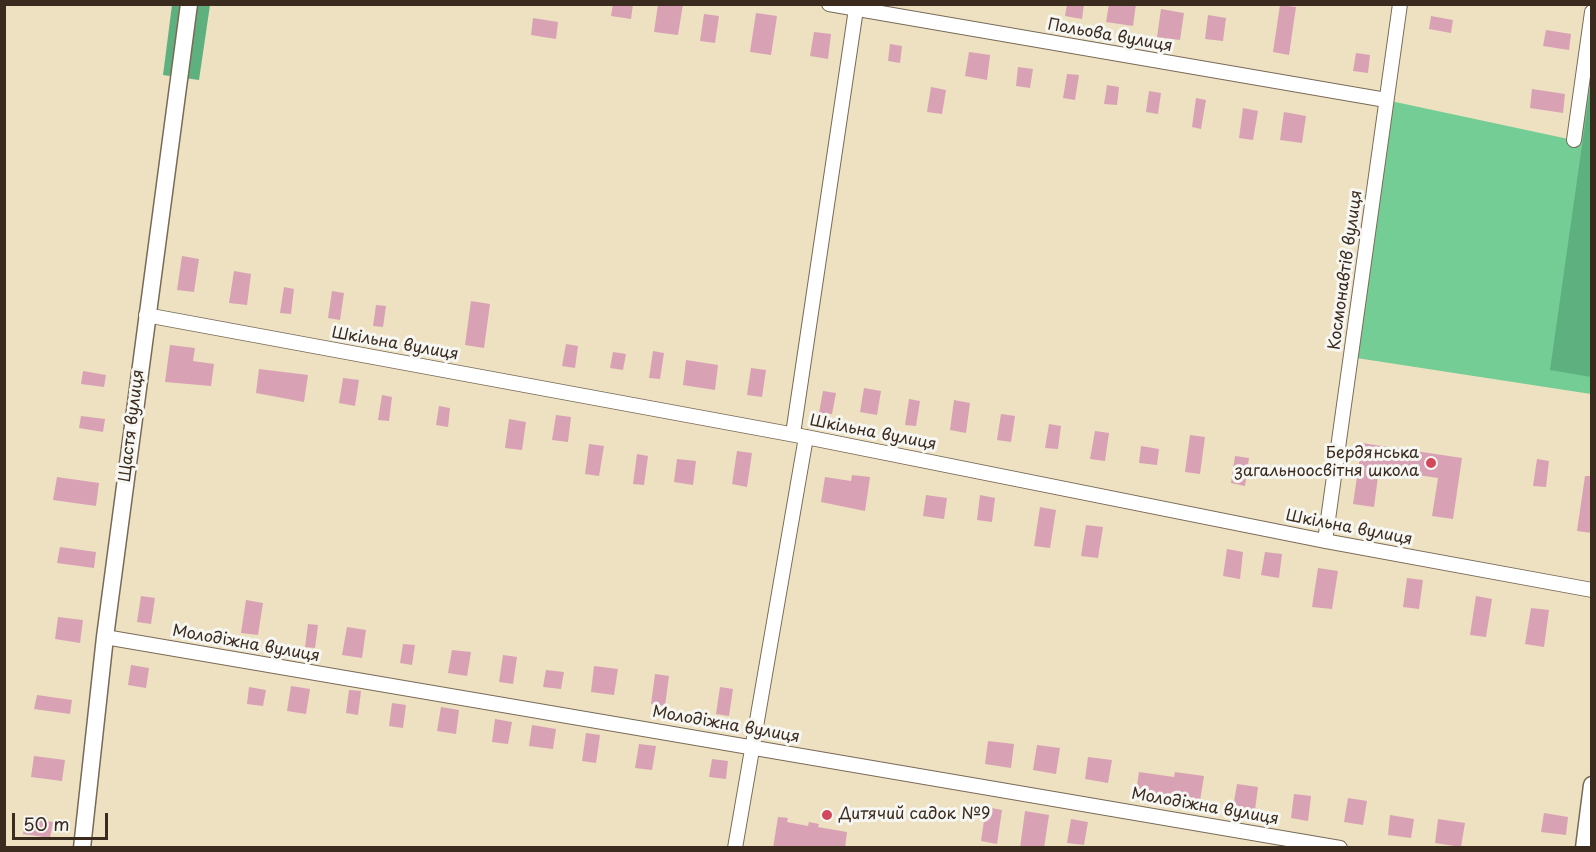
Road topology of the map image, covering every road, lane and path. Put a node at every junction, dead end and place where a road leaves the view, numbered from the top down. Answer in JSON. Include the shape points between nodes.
{"nodes":[{"id":1,"x":189,"y":4,"type":"edge"},
{"id":2,"x":829,"y":4,"type":"edge"},
{"id":3,"x":1400,"y":4,"type":"edge"},
{"id":4,"x":856,"y":9,"type":"junction"},
{"id":5,"x":886,"y":9,"type":"edge"},
{"id":6,"x":1592,"y":12,"type":"edge"},
{"id":7,"x":1386,"y":100,"type":"junction"},
{"id":8,"x":1574,"y":140,"type":"dead end"},
{"id":9,"x":146,"y":315,"type":"junction"},
{"id":10,"x":800,"y":436,"type":"junction"},
{"id":11,"x":1325,"y":541,"type":"junction"},
{"id":12,"x":1592,"y":590,"type":"edge"},
{"id":13,"x":105,"y":637,"type":"junction"},
{"id":14,"x":753,"y":746,"type":"junction"},
{"id":15,"x":1592,"y":786,"type":"edge"},
{"id":16,"x":82,"y":848,"type":"edge"},
{"id":17,"x":735,"y":848,"type":"edge"},
{"id":18,"x":1340,"y":848,"type":"edge"},
{"id":19,"x":1584,"y":848,"type":"edge"}],
"edges":[{"from":1,"to":9,"type":"street","name":"Щастя вулиця"},
{"from":2,"to":4,"type":"street","name":"Польова вулиця"},
{"from":3,"to":7,"type":"street","name":"Космонавтів вулиця"},
{"from":4,"to":5,"type":"street","name":"Польова вулиця"},
{"from":4,"to":10,"type":"street"},
{"from":5,"to":7,"type":"street","name":"Польова вулиця"},
{"from":6,"to":8,"type":"street"},
{"from":7,"to":11,"type":"street","name":"Космонавтів вулиця"},
{"from":9,"to":10,"type":"street","name":"Шкільна вулиця"},
{"from":9,"to":13,"type":"street","name":"Щастя вулиця"},
{"from":10,"to":11,"type":"street","name":"Шкільна вулиця"},
{"from":10,"to":14,"type":"street"},
{"from":11,"to":12,"type":"street","name":"Шкільна вулиця"},
{"from":13,"to":14,"type":"street","name":"Молодіжна вулиця"},
{"from":13,"to":16,"type":"street","name":"Щастя вулиця"},
{"from":14,"to":17,"type":"street"},
{"from":14,"to":18,"type":"street","name":"Молодіжна вулиця"},
{"from":15,"to":19,"type":"street"}]}
